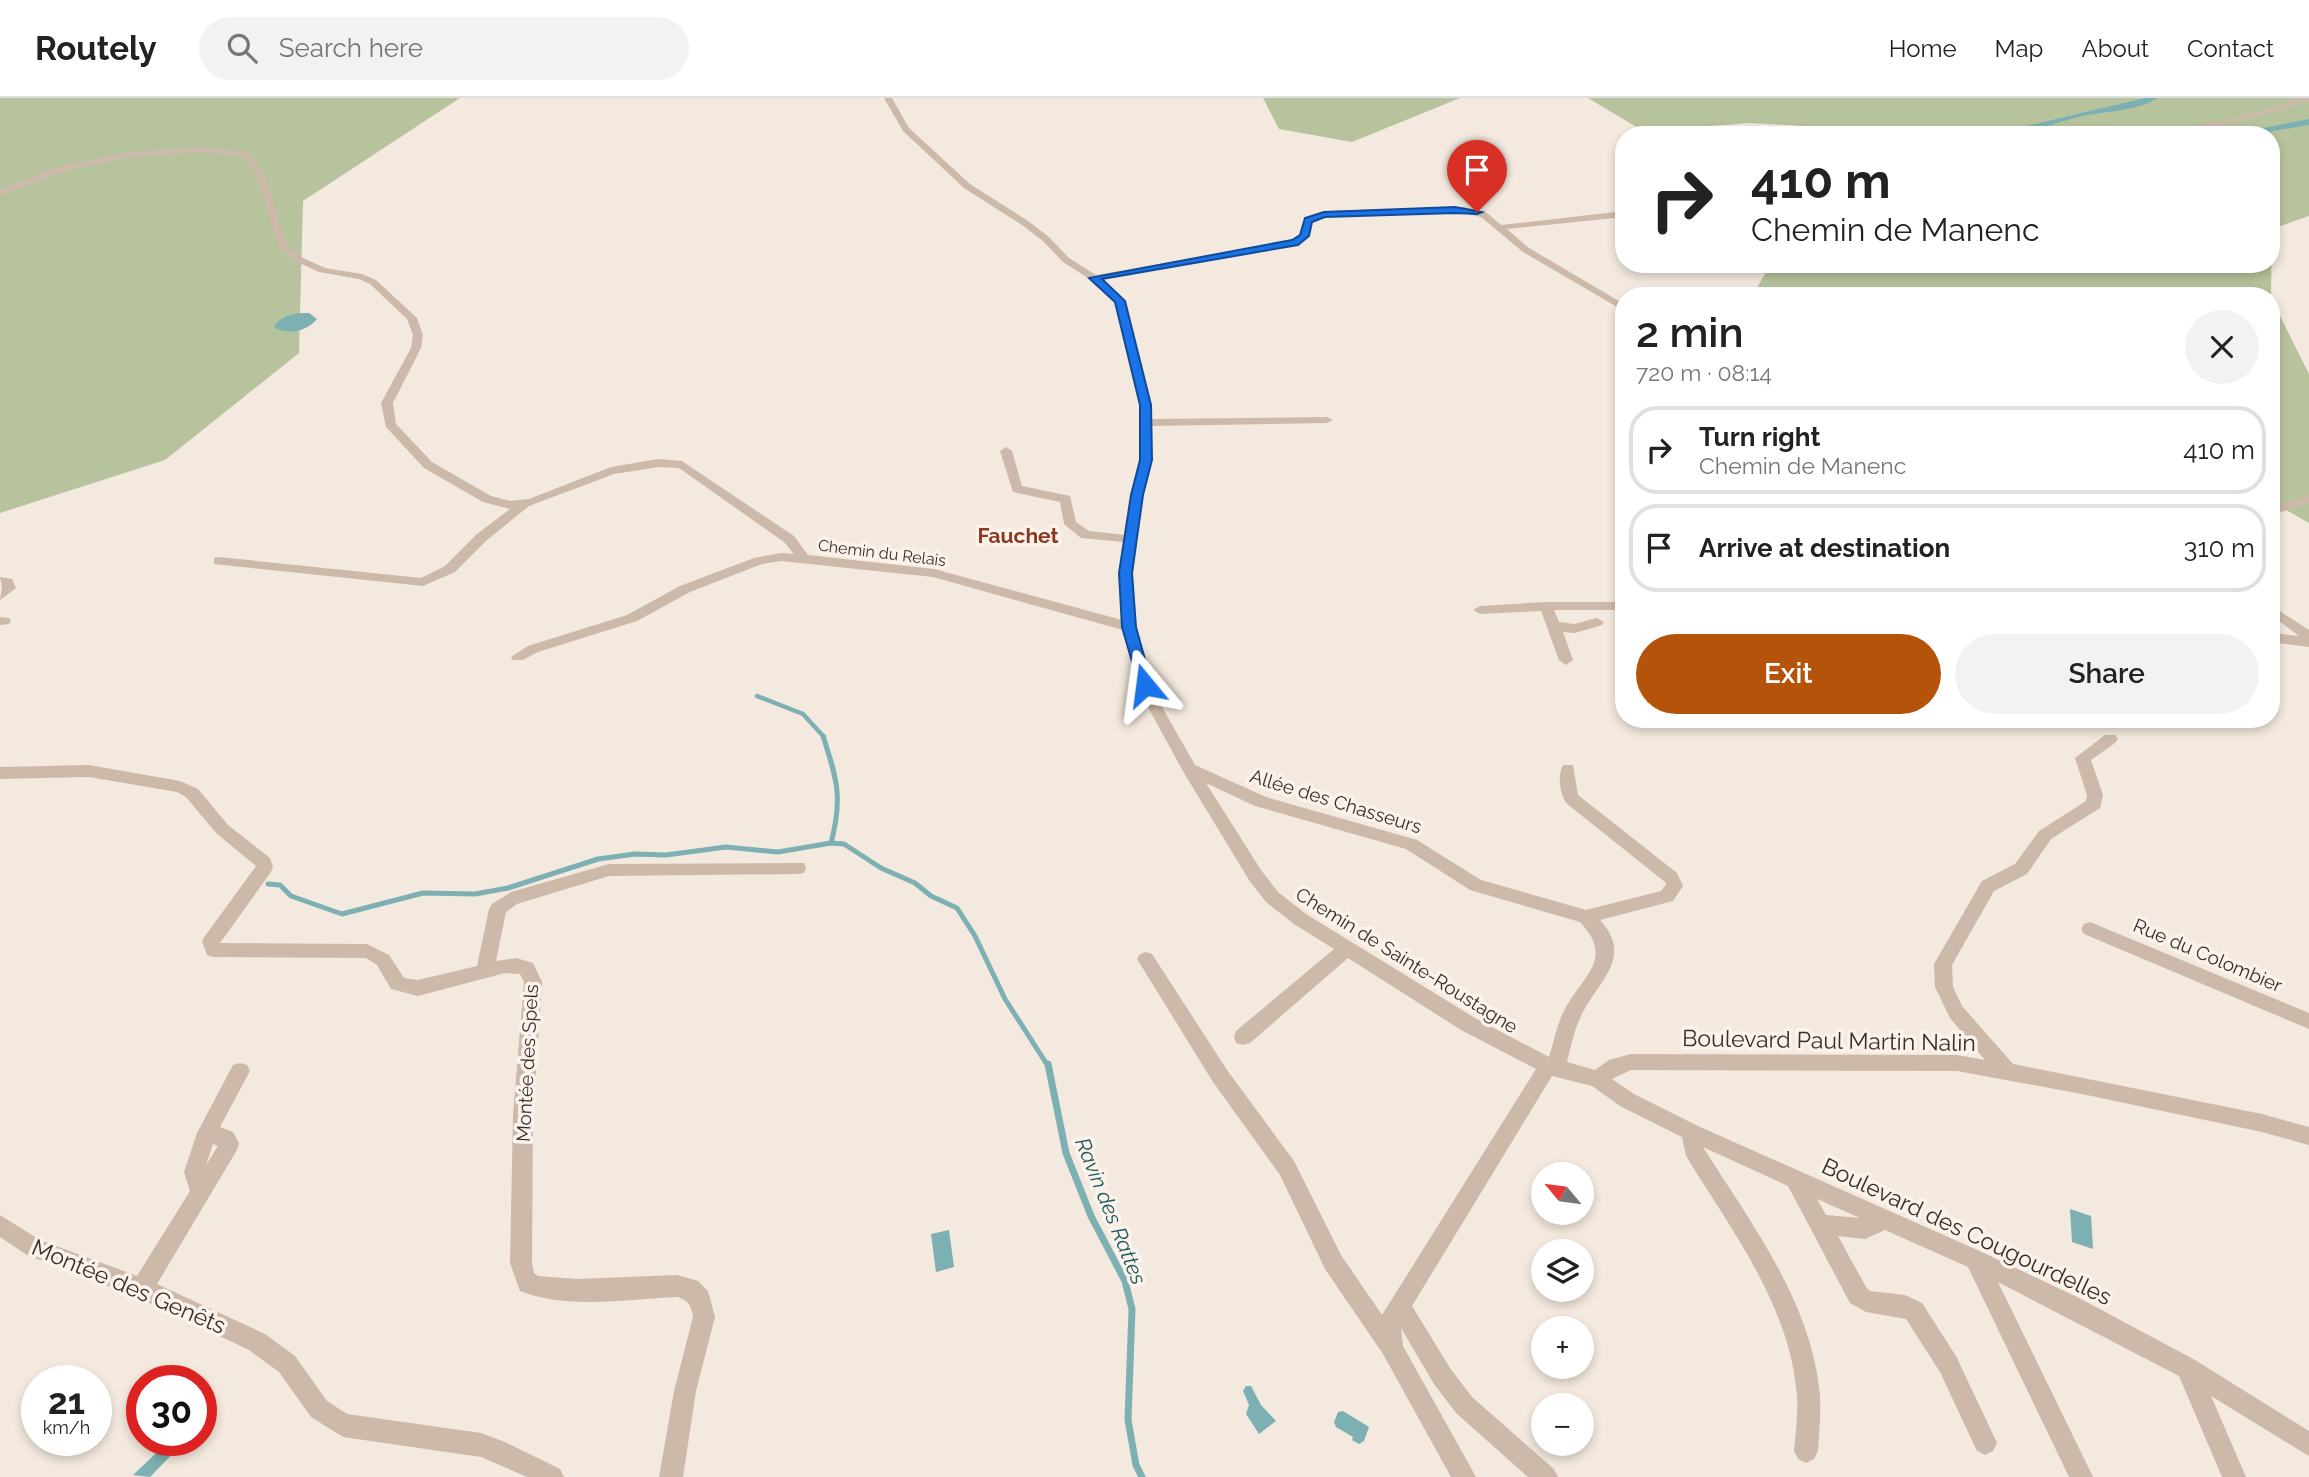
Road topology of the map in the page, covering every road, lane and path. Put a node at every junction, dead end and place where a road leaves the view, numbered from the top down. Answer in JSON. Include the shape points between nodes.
{"nodes":[{"id":1,"x":888,"y":98,"type":"edge"},
{"id":2,"x":2309,"y":99,"type":"edge"},
{"id":3,"x":2205,"y":126,"type":"edge"},
{"id":4,"x":0,"y":192,"type":"edge"},
{"id":5,"x":1615,"y":215,"type":"edge"},
{"id":6,"x":1503,"y":227,"type":"junction"},
{"id":7,"x":1094,"y":278,"type":"junction"},
{"id":8,"x":1615,"y":303,"type":"edge"},
{"id":9,"x":1327,"y":420,"type":"dead end"},
{"id":10,"x":1146,"y":423,"type":"junction"},
{"id":11,"x":1006,"y":451,"type":"dead end"},
{"id":12,"x":2309,"y":499,"type":"edge"},
{"id":13,"x":524,"y":504,"type":"junction"},
{"id":14,"x":2280,"y":508,"type":"edge"},
{"id":15,"x":1129,"y":539,"type":"junction"},
{"id":16,"x":804,"y":559,"type":"junction"},
{"id":17,"x":219,"y":561,"type":"dead end"},
{"id":18,"x":0,"y":580,"type":"edge"},
{"id":19,"x":0,"y":596,"type":"edge"},
{"id":20,"x":1546,"y":606,"type":"junction"},
{"id":21,"x":1615,"y":606,"type":"edge"},
{"id":22,"x":1480,"y":610,"type":"dead end"},
{"id":23,"x":2280,"y":616,"type":"edge"},
{"id":24,"x":1597,"y":622,"type":"dead end"},
{"id":25,"x":1553,"y":626,"type":"junction"},
{"id":26,"x":1129,"y":627,"type":"junction"},
{"id":27,"x":2280,"y":638,"type":"edge"},
{"id":28,"x":2309,"y":639,"type":"edge"},
{"id":29,"x":518,"y":657,"type":"dead end"},
{"id":30,"x":1566,"y":660,"type":"dead end"},
{"id":31,"x":2110,"y":739,"type":"dead end"},
{"id":32,"x":1189,"y":769,"type":"junction"},
{"id":33,"x":1569,"y":769,"type":"dead end"},
{"id":34,"x":0,"y":773,"type":"edge"},
{"id":35,"x":798,"y":868,"type":"dead end"},
{"id":36,"x":1587,"y":917,"type":"junction"},
{"id":37,"x":2090,"y":929,"type":"dead end"},
{"id":38,"x":1346,"y":948,"type":"junction"},
{"id":39,"x":1146,"y":959,"type":"dead end"},
{"id":40,"x":485,"y":971,"type":"junction"},
{"id":41,"x":2309,"y":1021,"type":"edge"},
{"id":42,"x":1243,"y":1037,"type":"dead end"},
{"id":43,"x":1552,"y":1066,"type":"junction"},
{"id":44,"x":2006,"y":1070,"type":"junction"},
{"id":45,"x":240,"y":1072,"type":"dead end"},
{"id":46,"x":1597,"y":1079,"type":"junction"},
{"id":47,"x":1691,"y":1132,"type":"junction"},
{"id":48,"x":2309,"y":1136,"type":"edge"},
{"id":49,"x":1797,"y":1182,"type":"junction"},
{"id":50,"x":1883,"y":1220,"type":"junction"},
{"id":51,"x":1818,"y":1224,"type":"junction"},
{"id":52,"x":0,"y":1225,"type":"edge"},
{"id":53,"x":1976,"y":1260,"type":"junction"},
{"id":54,"x":142,"y":1288,"type":"junction"},
{"id":55,"x":1399,"y":1305,"type":"junction"},
{"id":56,"x":1392,"y":1349,"type":"junction"},
{"id":57,"x":2187,"y":1368,"type":"junction"},
{"id":58,"x":1985,"y":1443,"type":"dead end"},
{"id":59,"x":2309,"y":1444,"type":"edge"},
{"id":60,"x":1807,"y":1451,"type":"dead end"},
{"id":61,"x":552,"y":1477,"type":"edge"},
{"id":62,"x":671,"y":1477,"type":"edge"},
{"id":63,"x":1464,"y":1477,"type":"edge"},
{"id":64,"x":1546,"y":1477,"type":"edge"},
{"id":65,"x":2081,"y":1477,"type":"edge"},
{"id":66,"x":2234,"y":1477,"type":"edge"}],
"edges":[{"from":1,"to":7,"type":"street","name":"Chemin de Sainte-Roustagne","via":[[906,129],[967,186],[1026,223],[1066,260]]},
{"from":2,"to":3,"type":"street"},
{"from":4,"to":13,"type":"street","name":"Chemin du Relais","via":[[67,168],[119,156],[189,151],[246,155],[262,179],[282,246],[322,270],[373,282],[412,318],[418,341],[387,402],[392,427],[440,474],[494,502]]},
{"from":5,"to":6,"type":"street"},
{"from":6,"to":7,"type":"street","via":[[1470,210],[1326,214],[1308,220],[1304,236],[1294,243]]},
{"from":6,"to":8,"type":"street","via":[[1526,250]]},
{"from":7,"to":10,"type":"street","name":"Chemin de Sainte-Roustagne","via":[[1111,290],[1122,306],[1146,405]]},
{"from":9,"to":10,"type":"street"},
{"from":10,"to":15,"type":"street","name":"Chemin de Sainte-Roustagne","via":[[1146,460]]},
{"from":11,"to":15,"type":"street","via":[[1017,489],[1066,499],[1070,524],[1080,533]]},
{"from":12,"to":14,"type":"street"},
{"from":13,"to":16,"type":"street","name":"Chemin du Relais","via":[[611,471],[682,464],[789,539]]},
{"from":13,"to":17,"type":"street","via":[[434,579],[416,582]]},
{"from":15,"to":26,"type":"street","name":"Chemin de Sainte-Roustagne"},
{"from":16,"to":26,"type":"street","name":"Chemin du Relais","via":[[934,573]]},
{"from":16,"to":29,"type":"street","via":[[759,561],[685,589],[632,618]]},
{"from":18,"to":19,"type":"street","via":[[9,588]]},
{"from":20,"to":21,"type":"street"},
{"from":20,"to":22,"type":"street"},
{"from":20,"to":25,"type":"street"},
{"from":23,"to":28,"type":"street"},
{"from":24,"to":25,"type":"street","via":[[1578,628]]},
{"from":25,"to":30,"type":"street"},
{"from":26,"to":32,"type":"street","name":"Chemin de Sainte-Roustagne","via":[[1150,700]]},
{"from":27,"to":28,"type":"street"},
{"from":31,"to":44,"type":"street","via":[[2083,758],[2094,804],[2045,835],[2021,869],[1988,886],[1943,964],[1944,987],[1956,1012]]},
{"from":32,"to":36,"type":"street","name":"Allée des Chasseurs","via":[[1261,802],[1411,844],[1487,889]]},
{"from":32,"to":38,"type":"street","name":"Chemin de Sainte-Roustagne","via":[[1264,888],[1300,919]]},
{"from":33,"to":36,"type":"street","via":[[1572,799],[1671,878],[1675,886],[1667,896]]},
{"from":34,"to":40,"type":"street","name":"Montée des Spels","via":[[89,772],[171,785],[192,793],[222,829],[265,867],[215,935],[213,950],[377,953],[395,983],[405,988]]},
{"from":35,"to":40,"type":"street","via":[[609,870],[511,900],[498,909]]},
{"from":36,"to":43,"type":"street","via":[[1601,933],[1604,966],[1572,1013]]},
{"from":37,"to":41,"type":"street","name":"Rue du Colombier"},
{"from":38,"to":42,"type":"street"},
{"from":38,"to":43,"type":"street","name":"Chemin de Sainte-Roustagne","via":[[1468,1024]]},
{"from":39,"to":56,"type":"street","via":[[1215,1068],[1287,1168],[1333,1262]]},
{"from":40,"to":62,"type":"street","name":"Montée des Spels","via":[[523,966],[533,982],[523,1115],[521,1263],[527,1282],[555,1290],[677,1286],[690,1289],[700,1299],[704,1323],[685,1391]]},
{"from":43,"to":46,"type":"street","name":"Chemin de Sainte-Roustagne"},
{"from":43,"to":55,"type":"street"},
{"from":44,"to":46,"type":"street","name":"Boulevard Paul Martin Nalin","via":[[1936,1062],[1667,1061],[1623,1063]]},
{"from":44,"to":48,"type":"street","name":"Boulevard Paul Martin Nalin"},
{"from":45,"to":54,"type":"street","via":[[207,1133],[229,1143]]},
{"from":46,"to":47,"type":"street","name":"Boulevard des Cougourdelles","via":[[1627,1100]]},
{"from":47,"to":49,"type":"street","name":"Boulevard des Cougourdelles"},
{"from":47,"to":60,"type":"street","via":[[1693,1149],[1754,1250],[1789,1320],[1806,1375]]},
{"from":49,"to":50,"type":"street","name":"Boulevard des Cougourdelles"},
{"from":49,"to":51,"type":"street"},
{"from":50,"to":51,"type":"street","via":[[1864,1229]]},
{"from":50,"to":53,"type":"street","name":"Boulevard des Cougourdelles"},
{"from":51,"to":58,"type":"street","via":[[1861,1298],[1914,1311],[1948,1364]]},
{"from":52,"to":54,"type":"street","name":"Montée des Genêts","via":[[34,1248]]},
{"from":53,"to":57,"type":"street","name":"Boulevard des Cougourdelles"},
{"from":53,"to":65,"type":"street"},
{"from":54,"to":61,"type":"street","name":"Montée des Genêts","via":[[276,1354],[319,1409],[343,1425],[481,1445]]},
{"from":55,"to":56,"type":"street","via":[[1389,1328]]},
{"from":55,"to":64,"type":"street","via":[[1464,1405]]},
{"from":56,"to":63,"type":"street"},
{"from":57,"to":59,"type":"street","name":"Boulevard des Cougourdelles"},
{"from":57,"to":66,"type":"street"}]}
